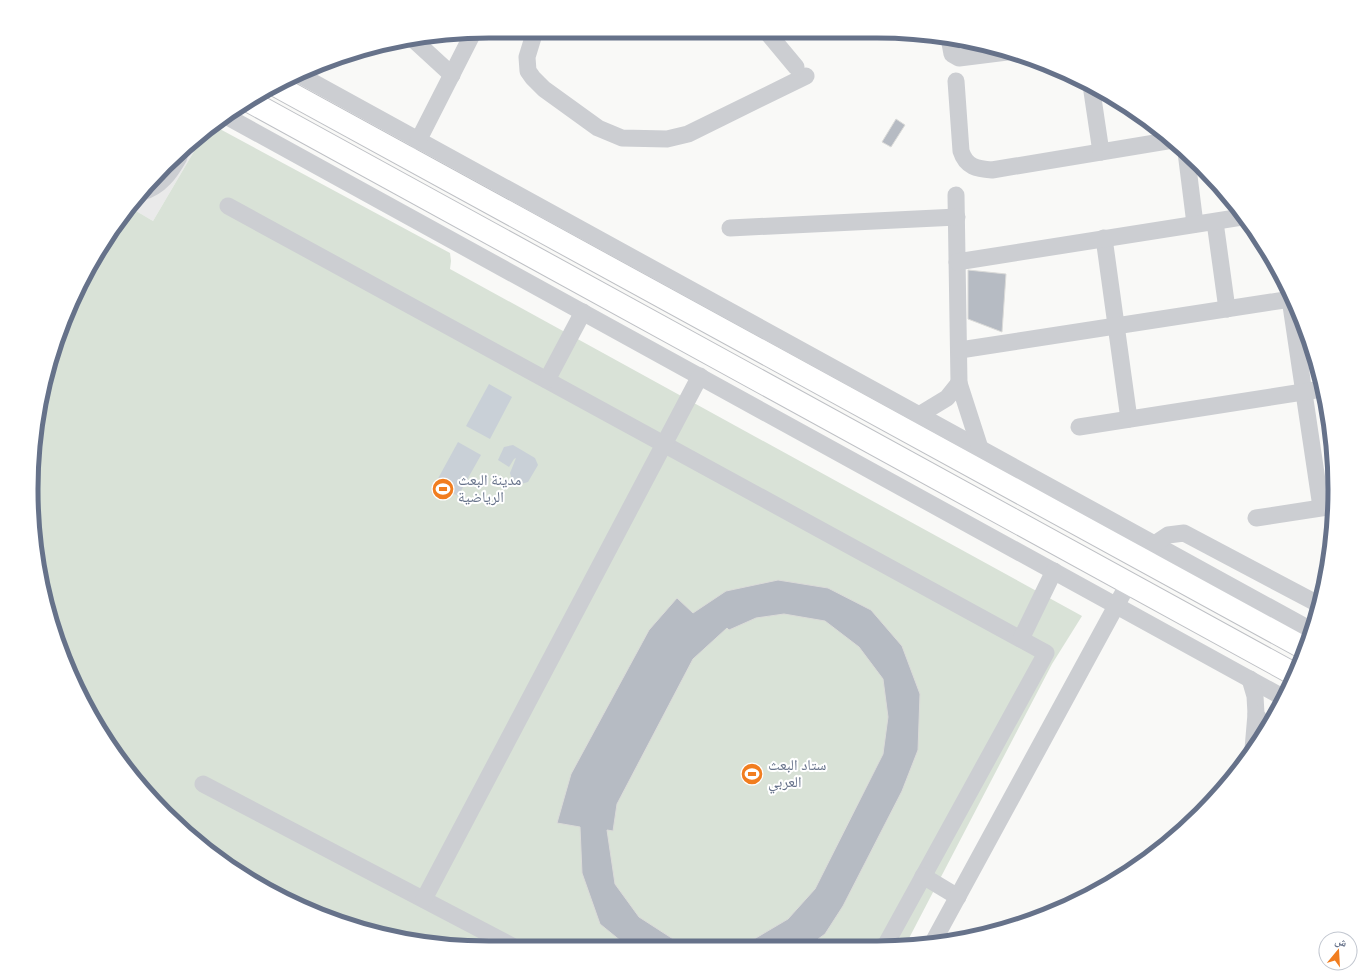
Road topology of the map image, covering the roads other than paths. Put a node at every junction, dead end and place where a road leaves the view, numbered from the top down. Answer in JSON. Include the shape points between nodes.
{"nodes":[{"id":1,"x":533,"y":38,"type":"edge"},
{"id":2,"x":772,"y":38,"type":"edge"},
{"id":3,"x":470,"y":39,"type":"edge"},
{"id":4,"x":418,"y":44,"type":"edge"},
{"id":5,"x":950,"y":45,"type":"edge"},
{"id":6,"x":996,"y":54,"type":"edge"},
{"id":7,"x":452,"y":75,"type":"junction"},
{"id":8,"x":305,"y":78,"type":"edge"},
{"id":9,"x":956,"y":81,"type":"dead end"},
{"id":10,"x":282,"y":89,"type":"edge"},
{"id":11,"x":1092,"y":93,"type":"edge"},
{"id":12,"x":255,"y":104,"type":"edge"},
{"id":13,"x":232,"y":119,"type":"edge"},
{"id":14,"x":418,"y":141,"type":"junction"},
{"id":15,"x":1164,"y":142,"type":"edge"},
{"id":16,"x":1101,"y":152,"type":"junction"},
{"id":17,"x":1187,"y":162,"type":"edge"},
{"id":18,"x":173,"y":168,"type":"edge"},
{"id":19,"x":155,"y":186,"type":"edge"},
{"id":20,"x":956,"y":196,"type":"dead end"},
{"id":21,"x":228,"y":206,"type":"dead end"},
{"id":22,"x":957,"y":217,"type":"junction"},
{"id":23,"x":1237,"y":218,"type":"edge"},
{"id":24,"x":1215,"y":222,"type":"junction"},
{"id":25,"x":1195,"y":224,"type":"junction"},
{"id":26,"x":730,"y":228,"type":"dead end"},
{"id":27,"x":1104,"y":238,"type":"junction"},
{"id":28,"x":957,"y":262,"type":"junction"},
{"id":29,"x":1286,"y":300,"type":"edge"},
{"id":30,"x":1227,"y":309,"type":"junction"},
{"id":31,"x":583,"y":312,"type":"junction"},
{"id":32,"x":1293,"y":316,"type":"edge"},
{"id":33,"x":1116,"y":326,"type":"junction"},
{"id":34,"x":960,"y":350,"type":"junction"},
{"id":35,"x":700,"y":376,"type":"junction"},
{"id":36,"x":546,"y":380,"type":"junction"},
{"id":37,"x":959,"y":383,"type":"junction"},
{"id":38,"x":1317,"y":390,"type":"edge"},
{"id":39,"x":1304,"y":392,"type":"junction"},
{"id":40,"x":919,"y":415,"type":"junction"},
{"id":41,"x":1129,"y":420,"type":"junction"},
{"id":42,"x":1079,"y":427,"type":"dead end"},
{"id":43,"x":663,"y":444,"type":"junction"},
{"id":44,"x":980,"y":448,"type":"junction"},
{"id":45,"x":1327,"y":507,"type":"edge"},
{"id":46,"x":1256,"y":518,"type":"dead end"},
{"id":47,"x":1150,"y":552,"type":"junction"},
{"id":48,"x":1054,"y":571,"type":"junction"},
{"id":49,"x":1128,"y":584,"type":"junction"},
{"id":50,"x":1314,"y":602,"type":"edge"},
{"id":51,"x":1115,"y":606,"type":"junction"},
{"id":52,"x":1306,"y":628,"type":"edge"},
{"id":53,"x":1021,"y":639,"type":"junction"},
{"id":54,"x":1300,"y":646,"type":"edge"},
{"id":55,"x":1289,"y":672,"type":"edge"},
{"id":56,"x":1250,"y":679,"type":"junction"},
{"id":57,"x":1278,"y":695,"type":"edge"},
{"id":58,"x":1256,"y":714,"type":"junction"},
{"id":59,"x":1262,"y":724,"type":"edge"},
{"id":60,"x":1254,"y":737,"type":"edge"},
{"id":61,"x":204,"y":784,"type":"dead end"},
{"id":62,"x":923,"y":876,"type":"junction"},
{"id":63,"x":958,"y":897,"type":"junction"},
{"id":64,"x":424,"y":899,"type":"junction"},
{"id":65,"x":936,"y":937,"type":"edge"},
{"id":66,"x":503,"y":941,"type":"edge"},
{"id":67,"x":888,"y":941,"type":"edge"}],
"edges":[{"from":1,"to":2,"type":"street","via":[[527,57],[528,71],[533,78],[544,89],[598,128],[614,136],[632,139],[667,139],[688,134],[801,72]]},
{"from":3,"to":7,"type":"street"},
{"from":4,"to":7,"type":"street"},
{"from":5,"to":6,"type":"street","via":[[952,54],[963,59]]},
{"from":7,"to":14,"type":"street"},
{"from":8,"to":14,"type":"street"},
{"from":9,"to":16,"type":"street","via":[[961,151],[964,160],[976,168],[992,170]]},
{"from":10,"to":47,"type":"main road"},
{"from":11,"to":16,"type":"street"},
{"from":12,"to":49,"type":"main road"},
{"from":13,"to":31,"type":"street"},
{"from":14,"to":40,"type":"street"},
{"from":15,"to":16,"type":"street"},
{"from":17,"to":25,"type":"street"},
{"from":18,"to":19,"type":"street","via":[[167,177]]},
{"from":20,"to":22,"type":"street"},
{"from":21,"to":36,"type":"street"},
{"from":22,"to":26,"type":"street"},
{"from":22,"to":28,"type":"street"},
{"from":23,"to":24,"type":"street"},
{"from":24,"to":25,"type":"street"},
{"from":24,"to":30,"type":"street"},
{"from":25,"to":27,"type":"street"},
{"from":27,"to":28,"type":"street"},
{"from":27,"to":33,"type":"street"},
{"from":28,"to":34,"type":"street"},
{"from":29,"to":30,"type":"street"},
{"from":30,"to":33,"type":"street"},
{"from":31,"to":35,"type":"street"},
{"from":31,"to":36,"type":"street"},
{"from":32,"to":39,"type":"street"},
{"from":33,"to":34,"type":"street"},
{"from":33,"to":41,"type":"street"},
{"from":34,"to":37,"type":"street"},
{"from":35,"to":43,"type":"street"},
{"from":35,"to":48,"type":"street"},
{"from":36,"to":43,"type":"street"},
{"from":37,"to":40,"type":"street","via":[[947,398]]},
{"from":37,"to":44,"type":"street"},
{"from":38,"to":39,"type":"street"},
{"from":39,"to":41,"type":"street"},
{"from":39,"to":45,"type":"street"},
{"from":40,"to":44,"type":"street"},
{"from":41,"to":42,"type":"street"},
{"from":43,"to":53,"type":"street"},
{"from":43,"to":64,"type":"street"},
{"from":44,"to":47,"type":"street"},
{"from":45,"to":46,"type":"street"},
{"from":47,"to":49,"type":"main road","via":[[1140,579]]},
{"from":47,"to":50,"type":"street","via":[[1168,535],[1184,533]]},
{"from":47,"to":52,"type":"street"},
{"from":47,"to":54,"type":"main road"},
{"from":48,"to":51,"type":"street"},
{"from":48,"to":53,"type":"street"},
{"from":49,"to":51,"type":"street"},
{"from":49,"to":55,"type":"main road"},
{"from":51,"to":56,"type":"street"},
{"from":51,"to":63,"type":"street"},
{"from":53,"to":62,"type":"street","via":[[1046,653]]},
{"from":56,"to":57,"type":"street"},
{"from":56,"to":58,"type":"street","via":[[1255,696]]},
{"from":58,"to":59,"type":"street"},
{"from":58,"to":60,"type":"street"},
{"from":61,"to":64,"type":"street"},
{"from":62,"to":63,"type":"street"},
{"from":62,"to":67,"type":"street"},
{"from":63,"to":65,"type":"street"},
{"from":64,"to":66,"type":"street"}]}
